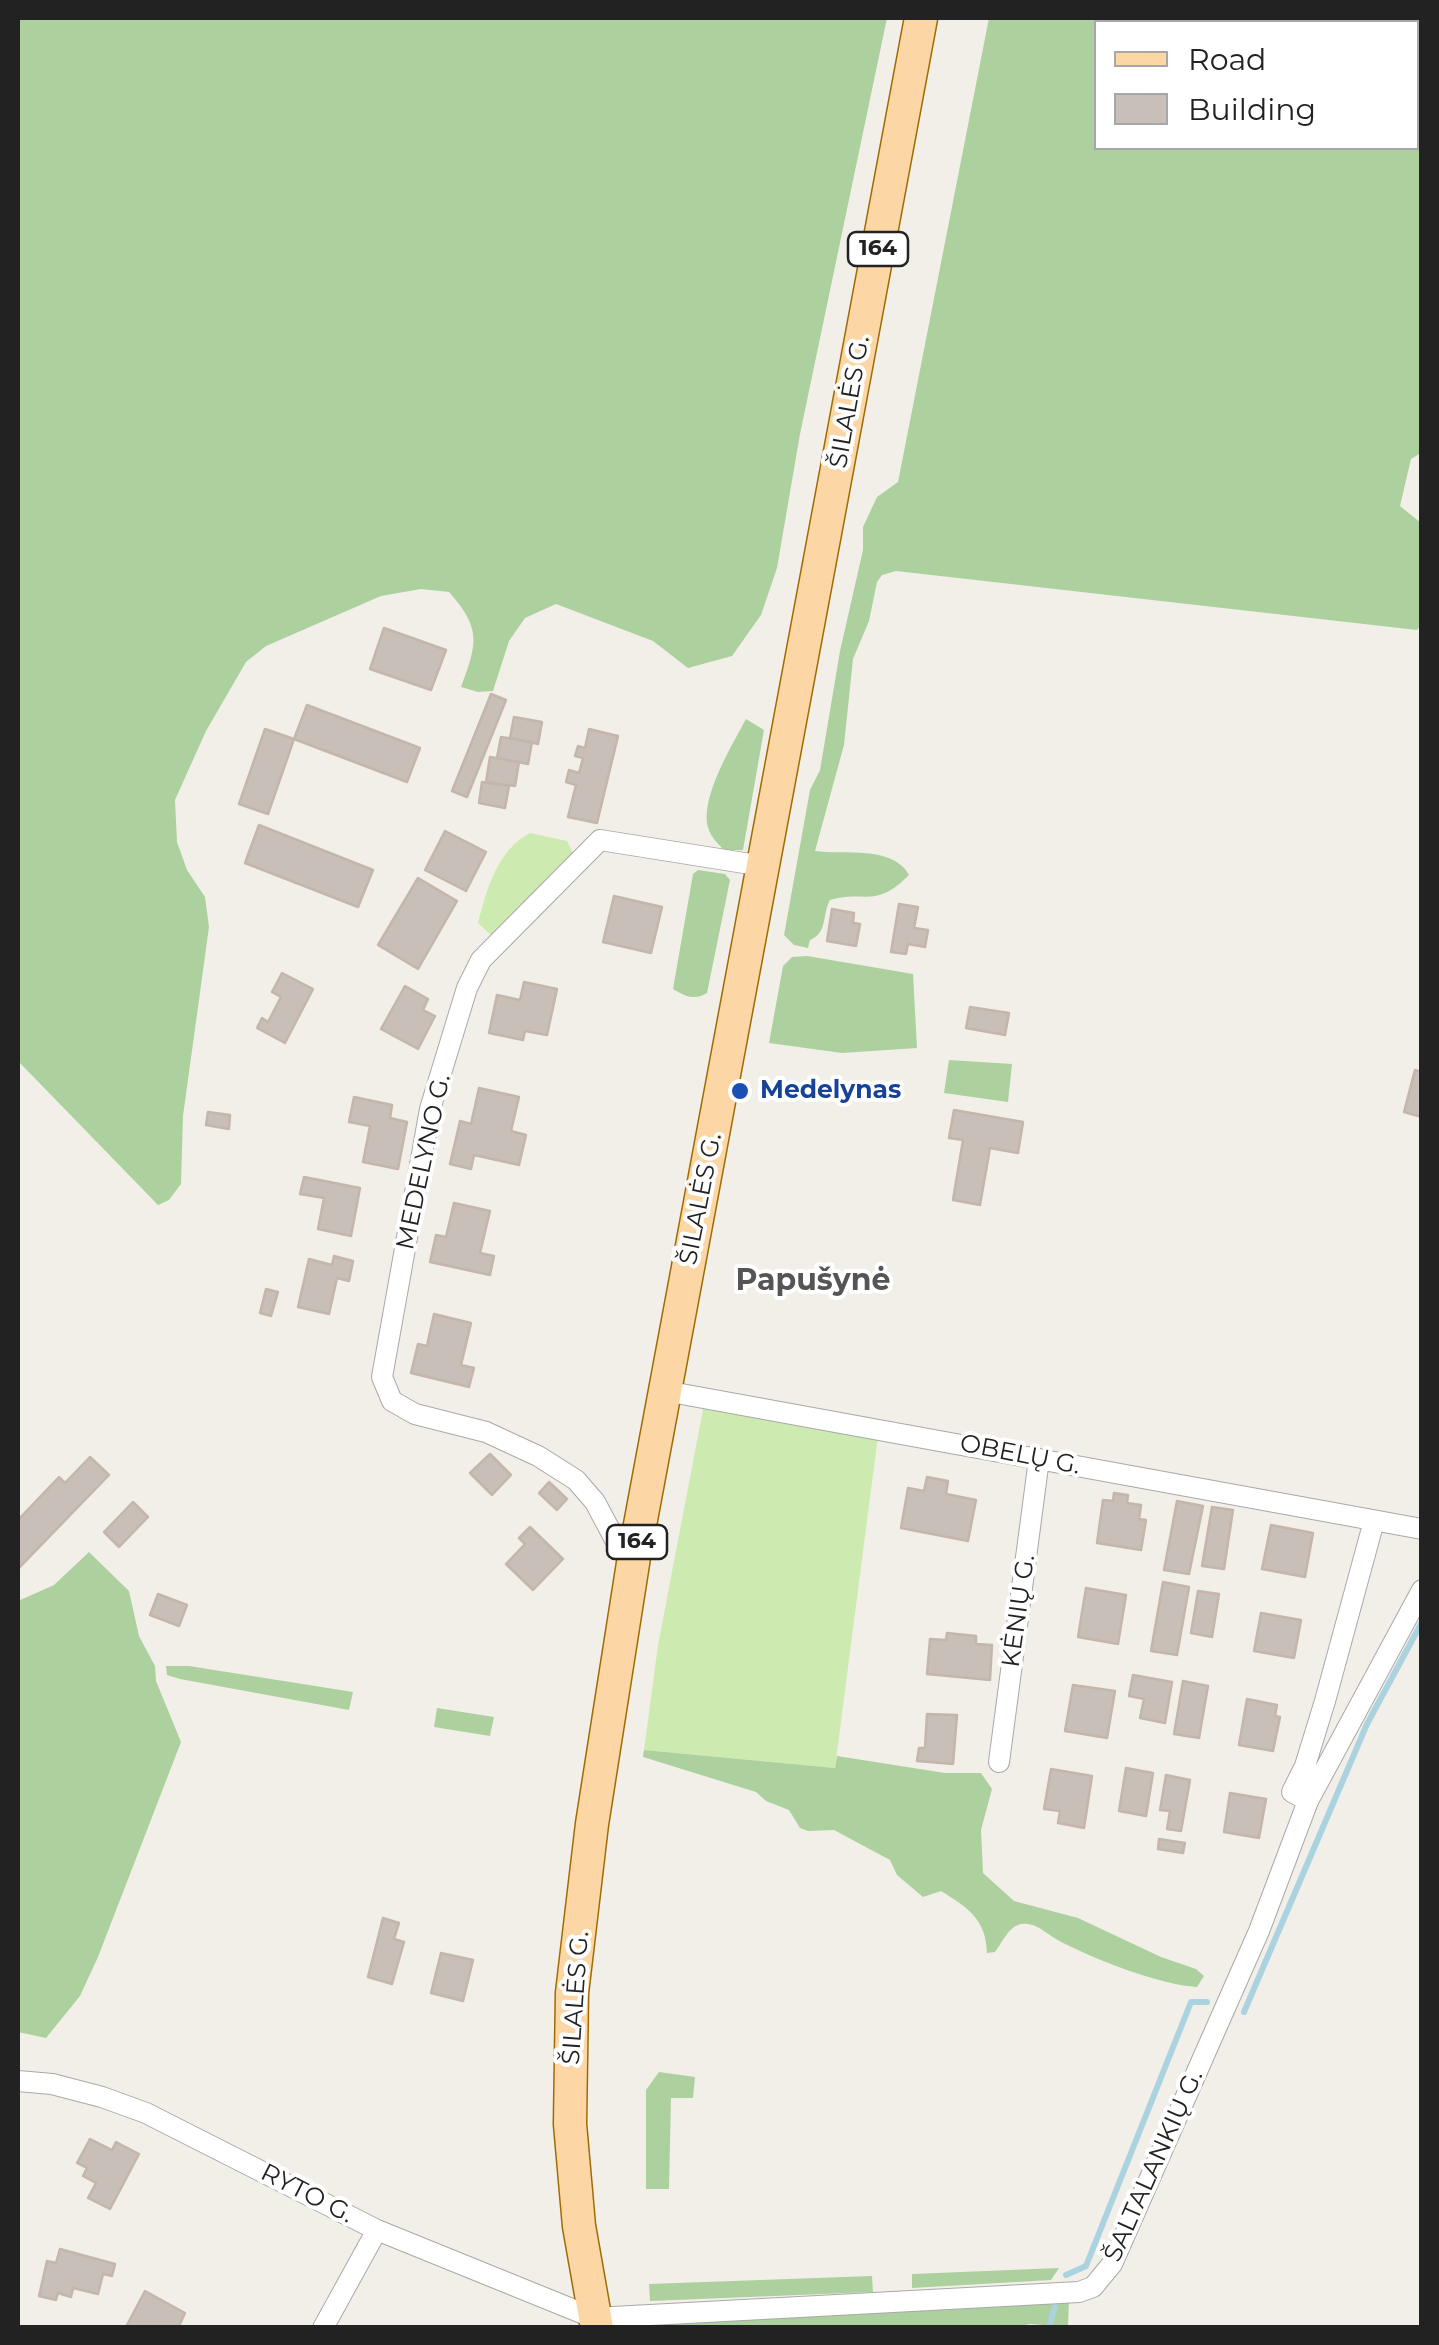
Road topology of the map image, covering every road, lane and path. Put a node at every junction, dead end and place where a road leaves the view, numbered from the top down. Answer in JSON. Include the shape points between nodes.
{"nodes":[{"id":1,"x":921,"y":18,"type":"edge"},
{"id":2,"x":763,"y":866,"type":"junction"},
{"id":3,"x":665,"y":1391,"type":"junction"},
{"id":4,"x":1039,"y":1459,"type":"junction"},
{"id":5,"x":1374,"y":1521,"type":"junction"},
{"id":6,"x":1422,"y":1529,"type":"edge"},
{"id":7,"x":634,"y":1557,"type":"junction"},
{"id":8,"x":1422,"y":1590,"type":"edge"},
{"id":9,"x":998,"y":1762,"type":"dead end"},
{"id":10,"x":1308,"y":1801,"type":"junction"},
{"id":11,"x":18,"y":2080,"type":"edge"},
{"id":12,"x":377,"y":2230,"type":"junction"},
{"id":13,"x":596,"y":2323,"type":"edge"},
{"id":14,"x":324,"y":2328,"type":"edge"}],
"edges":[{"from":1,"to":2,"type":"main road","name":"ŠILALĖS G.","number":"164"},
{"from":2,"to":3,"type":"main road","name":"ŠILALĖS G.","number":"164"},
{"from":2,"to":7,"type":"street","name":"MEDELYNO G.","via":[[600,840],[481,960],[430,1110],[382,1377],[392,1401],[486,1432],[576,1480],[620,1549]]},
{"from":3,"to":4,"type":"street","name":"OBELŲ G."},
{"from":3,"to":7,"type":"main road","name":"ŠILALĖS G.","number":"164"},
{"from":4,"to":5,"type":"street","name":"OBELŲ G."},
{"from":4,"to":9,"type":"street","name":"KĖNIŲ G."},
{"from":5,"to":6,"type":"street","name":"OBELŲ G."},
{"from":5,"to":10,"type":"street","via":[[1325,1702],[1292,1792]]},
{"from":7,"to":13,"type":"main road","name":"ŠILALĖS G.","number":"164","via":[[572,1994],[570,2124],[578,2226]]},
{"from":8,"to":10,"type":"street","name":"ŠALTALANKIŲ G."},
{"from":10,"to":13,"type":"street","name":"ŠALTALANKIŲ G.","via":[[1259,1931],[1112,2264],[1093,2286]]},
{"from":11,"to":12,"type":"street","name":"RYTO G.","via":[[102,2096],[146,2114]]},
{"from":12,"to":13,"type":"street","name":"RYTO G."},
{"from":12,"to":14,"type":"street"}]}
